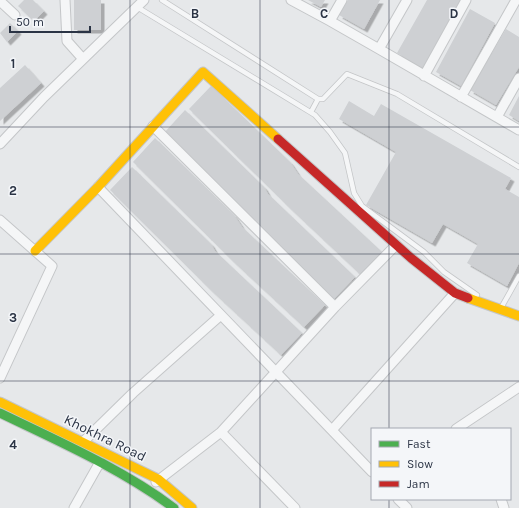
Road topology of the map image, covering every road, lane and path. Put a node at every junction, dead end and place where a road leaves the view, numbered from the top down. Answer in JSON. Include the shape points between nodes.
{"nodes":[{"id":1,"x":65,"y":0,"type":"edge"},
{"id":2,"x":162,"y":0,"type":"edge"},
{"id":3,"x":291,"y":0,"type":"edge"},
{"id":4,"x":342,"y":0,"type":"edge"},
{"id":5,"x":407,"y":0,"type":"edge"},
{"id":6,"x":466,"y":0,"type":"edge"},
{"id":7,"x":516,"y":0,"type":"edge"},
{"id":8,"x":0,"y":1,"type":"edge"},
{"id":9,"x":141,"y":3,"type":"edge"},
{"id":10,"x":15,"y":15,"type":"dead end"},
{"id":11,"x":330,"y":21,"type":"junction"},
{"id":12,"x":379,"y":49,"type":"junction"},
{"id":13,"x":83,"y":59,"type":"junction"},
{"id":14,"x":424,"y":76,"type":"junction"},
{"id":15,"x":519,"y":78,"type":"edge"},
{"id":16,"x":461,"y":97,"type":"junction"},
{"id":17,"x":318,"y":99,"type":"junction"},
{"id":18,"x":311,"y":112,"type":"junction"},
{"id":19,"x":497,"y":117,"type":"junction"},
{"id":20,"x":153,"y":126,"type":"junction"},
{"id":21,"x":519,"y":130,"type":"edge"},
{"id":22,"x":0,"y":144,"type":"edge"},
{"id":23,"x":519,"y":167,"type":"edge"},
{"id":24,"x":98,"y":187,"type":"junction"},
{"id":25,"x":0,"y":220,"type":"edge"},
{"id":26,"x":396,"y":245,"type":"junction"},
{"id":27,"x":35,"y":251,"type":"junction"},
{"id":28,"x":519,"y":276,"type":"edge"},
{"id":29,"x":456,"y":293,"type":"junction"},
{"id":30,"x":335,"y":308,"type":"junction"},
{"id":31,"x":500,"y":310,"type":"junction"},
{"id":32,"x":221,"y":315,"type":"junction"},
{"id":33,"x":519,"y":316,"type":"edge"},
{"id":34,"x":277,"y":372,"type":"junction"},
{"id":35,"x":0,"y":378,"type":"edge"},
{"id":36,"x":519,"y":388,"type":"edge"},
{"id":37,"x":0,"y":402,"type":"edge"},
{"id":38,"x":0,"y":414,"type":"edge"},
{"id":39,"x":458,"y":428,"type":"edge"},
{"id":40,"x":332,"y":430,"type":"junction"},
{"id":41,"x":221,"y":432,"type":"junction"},
{"id":42,"x":83,"y":442,"type":"junction"},
{"id":43,"x":100,"y":462,"type":"junction"},
{"id":44,"x":371,"y":471,"type":"edge"},
{"id":45,"x":158,"y":479,"type":"junction"},
{"id":46,"x":150,"y":491,"type":"junction"},
{"id":47,"x":399,"y":500,"type":"edge"},
{"id":48,"x":74,"y":508,"type":"edge"},
{"id":49,"x":174,"y":508,"type":"edge"},
{"id":50,"x":192,"y":508,"type":"edge"},
{"id":51,"x":295,"y":508,"type":"edge"},
{"id":52,"x":407,"y":508,"type":"edge"}],
"edges":[{"from":1,"to":13,"type":"street","via":[[67,41]]},
{"from":2,"to":17,"type":"lane"},
{"from":3,"to":11,"type":"street"},
{"from":4,"to":11,"type":"street"},
{"from":5,"to":12,"type":"street"},
{"from":6,"to":14,"type":"street"},
{"from":7,"to":16,"type":"street"},
{"from":8,"to":10,"type":"street"},
{"from":9,"to":13,"type":"street"},
{"from":9,"to":18,"type":"lane"},
{"from":11,"to":12,"type":"street"},
{"from":12,"to":14,"type":"street"},
{"from":13,"to":22,"type":"street"},
{"from":14,"to":16,"type":"street"},
{"from":15,"to":19,"type":"street"},
{"from":16,"to":19,"type":"street"},
{"from":17,"to":18,"type":"lane"},
{"from":17,"to":23,"type":"lane","via":[[323,99],[347,74],[397,94]]},
{"from":18,"to":31,"type":"lane","via":[[345,153],[354,193],[362,206],[424,252],[444,272]]},
{"from":19,"to":21,"type":"street"},
{"from":20,"to":24,"type":"street"},
{"from":20,"to":26,"type":"street","via":[[203,72]]},
{"from":20,"to":30,"type":"street"},
{"from":24,"to":27,"type":"street"},
{"from":24,"to":32,"type":"street"},
{"from":25,"to":27,"type":"street"},
{"from":26,"to":29,"type":"street"},
{"from":26,"to":30,"type":"street"},
{"from":27,"to":35,"type":"street","via":[[52,266]]},
{"from":28,"to":31,"type":"lane"},
{"from":29,"to":31,"type":"street"},
{"from":29,"to":40,"type":"street"},
{"from":30,"to":34,"type":"street"},
{"from":31,"to":33,"type":"street"},
{"from":32,"to":34,"type":"street"},
{"from":32,"to":42,"type":"street","via":[[133,393]]},
{"from":34,"to":40,"type":"street"},
{"from":34,"to":41,"type":"street"},
{"from":36,"to":39,"type":"street"},
{"from":37,"to":42,"type":"street","name":"Khokhra Road"},
{"from":38,"to":43,"type":"street","name":"Khokhra Road"},
{"from":40,"to":44,"type":"street"},
{"from":41,"to":45,"type":"street"},
{"from":41,"to":51,"type":"street"},
{"from":42,"to":45,"type":"street","name":"Khokhra Road"},
{"from":43,"to":46,"type":"street","name":"Khokhra Road"},
{"from":43,"to":48,"type":"street"},
{"from":45,"to":46,"type":"street"},
{"from":45,"to":50,"type":"street","name":"Khokhra Road"},
{"from":46,"to":49,"type":"street","name":"Khokhra Road"},
{"from":47,"to":52,"type":"street"}]}
